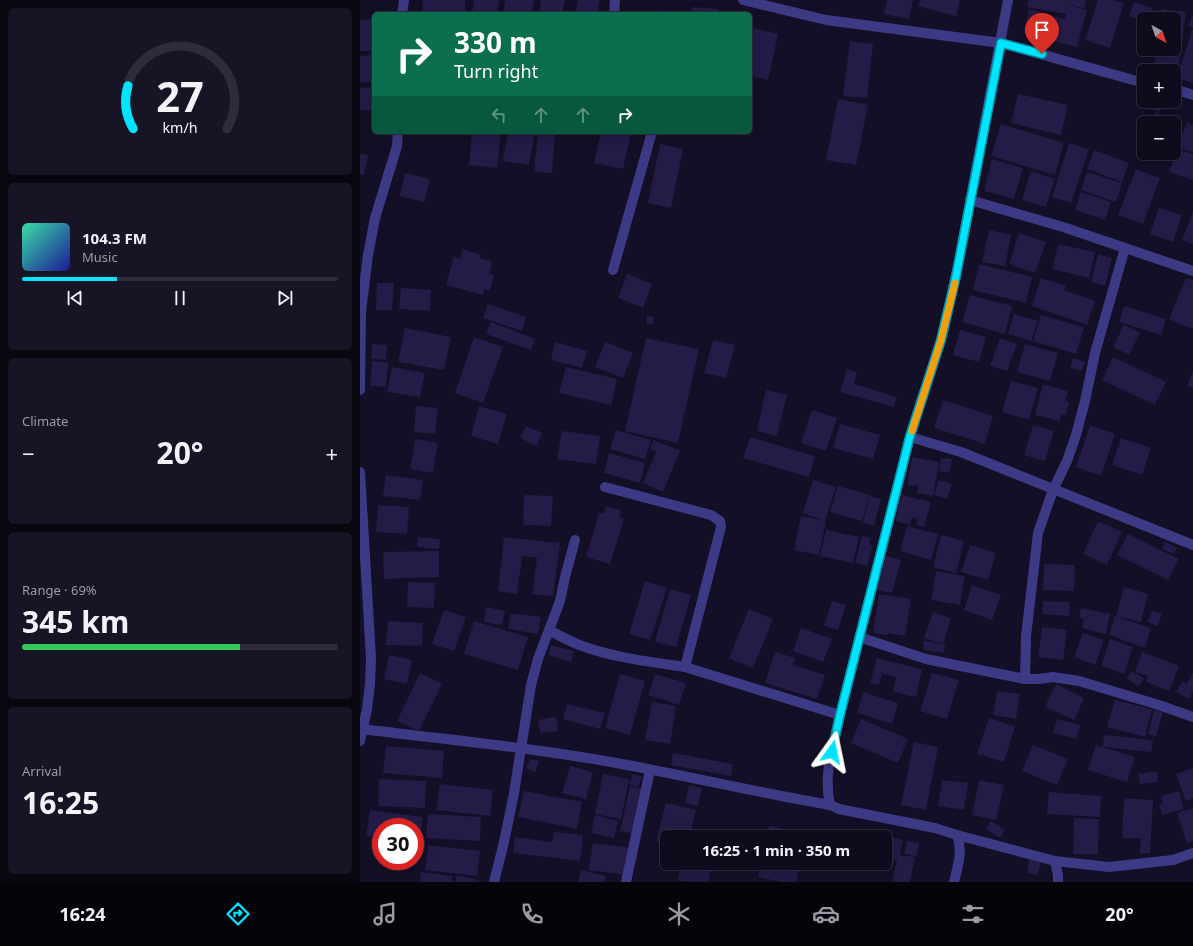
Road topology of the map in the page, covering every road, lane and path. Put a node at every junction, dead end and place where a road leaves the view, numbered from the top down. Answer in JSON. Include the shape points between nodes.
{"nodes":[{"id":1,"x":404,"y":0,"type":"edge"},
{"id":2,"x":615,"y":0,"type":"edge"},
{"id":3,"x":743,"y":0,"type":"edge"},
{"id":4,"x":1008,"y":0,"type":"edge"},
{"id":5,"x":402,"y":12,"type":"edge"},
{"id":6,"x":614,"y":12,"type":"edge"},
{"id":7,"x":1001,"y":43,"type":"junction"},
{"id":8,"x":1137,"y":81,"type":"edge"},
{"id":9,"x":1181,"y":91,"type":"edge"},
{"id":10,"x":1193,"y":95,"type":"edge"},
{"id":11,"x":398,"y":134,"type":"edge"},
{"id":12,"x":651,"y":134,"type":"edge"},
{"id":13,"x":970,"y":200,"type":"junction"},
{"id":14,"x":1125,"y":248,"type":"junction"},
{"id":15,"x":613,"y":270,"type":"dead end"},
{"id":16,"x":1193,"y":271,"type":"edge"},
{"id":17,"x":360,"y":390,"type":"edge"},
{"id":18,"x":910,"y":436,"type":"junction"},
{"id":19,"x":360,"y":472,"type":"edge"},
{"id":20,"x":605,"y":487,"type":"dead end"},
{"id":21,"x":1053,"y":490,"type":"junction"},
{"id":22,"x":575,"y":540,"type":"dead end"},
{"id":23,"x":1193,"y":545,"type":"edge"},
{"id":24,"x":549,"y":630,"type":"junction"},
{"id":25,"x":859,"y":637,"type":"junction"},
{"id":26,"x":685,"y":667,"type":"junction"},
{"id":27,"x":1025,"y":679,"type":"junction"},
{"id":28,"x":840,"y":715,"type":"junction"},
{"id":29,"x":1193,"y":717,"type":"edge"},
{"id":30,"x":362,"y":729,"type":"junction"},
{"id":31,"x":360,"y":741,"type":"edge"},
{"id":32,"x":521,"y":748,"type":"junction"},
{"id":33,"x":650,"y":770,"type":"junction"},
{"id":34,"x":830,"y":805,"type":"junction"},
{"id":35,"x":956,"y":835,"type":"junction"},
{"id":36,"x":1193,"y":853,"type":"edge"},
{"id":37,"x":1055,"y":861,"type":"junction"},
{"id":38,"x":494,"y":882,"type":"edge"},
{"id":39,"x":626,"y":882,"type":"edge"},
{"id":40,"x":954,"y":882,"type":"edge"},
{"id":41,"x":1058,"y":882,"type":"edge"}],
"edges":[{"from":1,"to":5,"type":"street"},
{"from":2,"to":6,"type":"street"},
{"from":3,"to":7,"type":"street","via":[[826,20]]},
{"from":4,"to":7,"type":"street"},
{"from":7,"to":8,"type":"street"},
{"from":7,"to":13,"type":"street"},
{"from":9,"to":10,"type":"street"},
{"from":11,"to":17,"type":"street","via":[[397,146],[375,218],[368,254],[361,312]]},
{"from":12,"to":15,"type":"street"},
{"from":13,"to":14,"type":"street"},
{"from":13,"to":18,"type":"street","via":[[941,340]]},
{"from":14,"to":16,"type":"street"},
{"from":14,"to":21,"type":"street","via":[[1094,353],[1076,435]]},
{"from":18,"to":21,"type":"street","via":[[961,452]]},
{"from":18,"to":25,"type":"street"},
{"from":19,"to":30,"type":"street","via":[[371,658],[367,709]]},
{"from":20,"to":26,"type":"street","via":[[711,515],[720,521],[720,534]]},
{"from":21,"to":23,"type":"street"},
{"from":21,"to":27,"type":"street","via":[[1038,532],[1026,636]]},
{"from":22,"to":24,"type":"street","via":[[560,601]]},
{"from":24,"to":26,"type":"street","via":[[581,646],[605,653]]},
{"from":24,"to":32,"type":"street","via":[[530,685]]},
{"from":25,"to":27,"type":"street","via":[[926,659]]},
{"from":25,"to":28,"type":"street"},
{"from":26,"to":28,"type":"street"},
{"from":27,"to":29,"type":"street","via":[[1053,677],[1079,681]]},
{"from":28,"to":34,"type":"street","via":[[827,784]]},
{"from":30,"to":31,"type":"street"},
{"from":30,"to":32,"type":"street"},
{"from":32,"to":33,"type":"street"},
{"from":32,"to":38,"type":"street","via":[[506,835]]},
{"from":33,"to":34,"type":"street"},
{"from":33,"to":39,"type":"street"},
{"from":34,"to":35,"type":"street"},
{"from":35,"to":37,"type":"street"},
{"from":35,"to":40,"type":"street","via":[[960,853]]},
{"from":36,"to":37,"type":"street","via":[[1173,860],[1109,867]]},
{"from":37,"to":41,"type":"street"}]}
